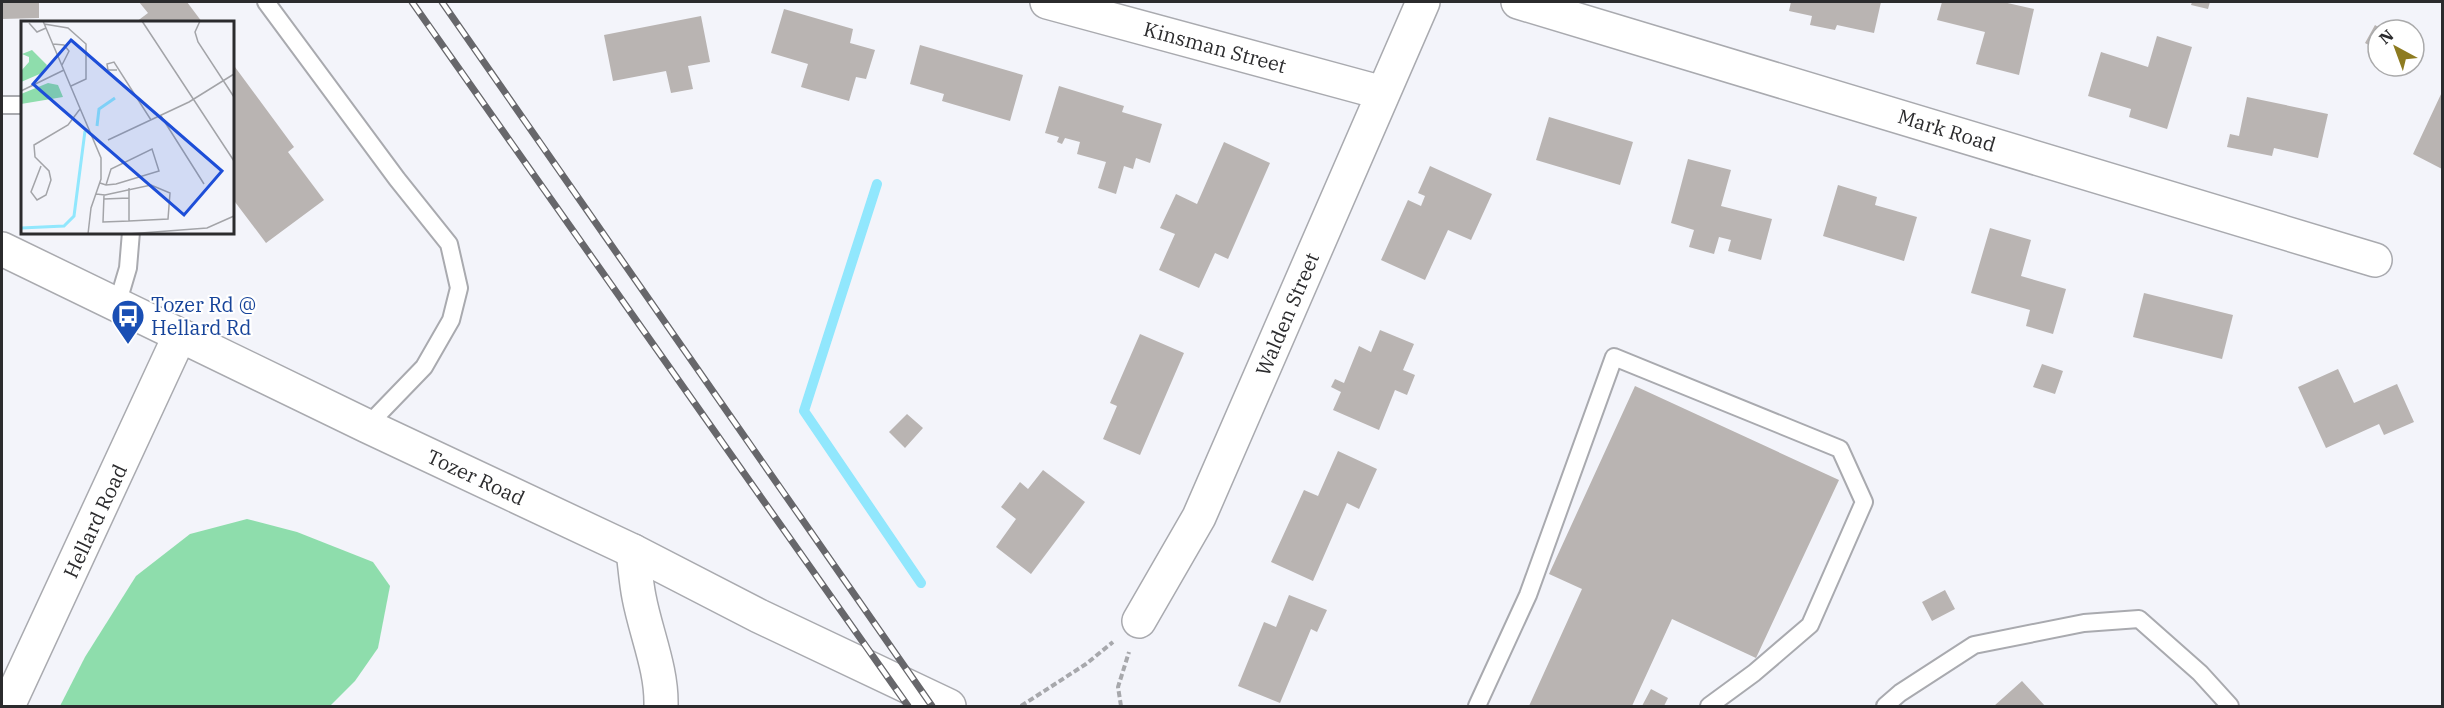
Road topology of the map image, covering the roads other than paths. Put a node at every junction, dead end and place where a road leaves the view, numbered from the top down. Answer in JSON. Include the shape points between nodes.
{"nodes":[{"id":1,"x":266,"y":2,"type":"edge"},
{"id":2,"x":1047,"y":2,"type":"edge"},
{"id":3,"x":1423,"y":2,"type":"edge"},
{"id":4,"x":1518,"y":2,"type":"edge"},
{"id":5,"x":1383,"y":93,"type":"junction"},
{"id":6,"x":2,"y":105,"type":"edge"},
{"id":7,"x":21,"y":105,"type":"edge"},
{"id":8,"x":131,"y":234,"type":"edge"},
{"id":9,"x":2,"y":249,"type":"edge"},
{"id":10,"x":2374,"y":260,"type":"dead end"},
{"id":11,"x":117,"y":305,"type":"junction"},
{"id":12,"x":180,"y":335,"type":"junction"},
{"id":13,"x":367,"y":426,"type":"junction"},
{"id":14,"x":633,"y":551,"type":"junction"},
{"id":15,"x":1139,"y":621,"type":"road end"},
{"id":16,"x":9,"y":706,"type":"edge"},
{"id":17,"x":661,"y":706,"type":"edge"},
{"id":18,"x":949,"y":706,"type":"edge"},
{"id":19,"x":1477,"y":706,"type":"edge"},
{"id":20,"x":1709,"y":706,"type":"edge"},
{"id":21,"x":1885,"y":706,"type":"edge"},
{"id":22,"x":2230,"y":706,"type":"edge"}],
"edges":[{"from":1,"to":13,"type":"lane","via":[[449,244],[459,288],[451,320],[424,367]]},
{"from":2,"to":5,"type":"street","name":"Kinsman Street"},
{"from":3,"to":5,"type":"street","name":"Walden Street"},
{"from":4,"to":10,"type":"street","name":"Mark Road"},
{"from":5,"to":15,"type":"street","name":"Walden Street","via":[[1200,517]]},
{"from":6,"to":7,"type":"lane"},
{"from":8,"to":11,"type":"lane","via":[[128,268]]},
{"from":9,"to":11,"type":"street","name":"Tozer Road"},
{"from":11,"to":12,"type":"street","name":"Tozer Road"},
{"from":12,"to":13,"type":"street","name":"Tozer Road"},
{"from":12,"to":16,"type":"street","name":"Hellard Road"},
{"from":13,"to":14,"type":"street","name":"Tozer Road"},
{"from":14,"to":17,"type":"street"},
{"from":14,"to":18,"type":"street","name":"Tozer Road"},
{"from":19,"to":20,"type":"lane","via":[[1528,595],[1614,357],[1840,448],[1864,502],[1810,625]]},
{"from":21,"to":22,"type":"lane","via":[[1974,645],[2084,623],[2139,619],[2200,673]]}]}
